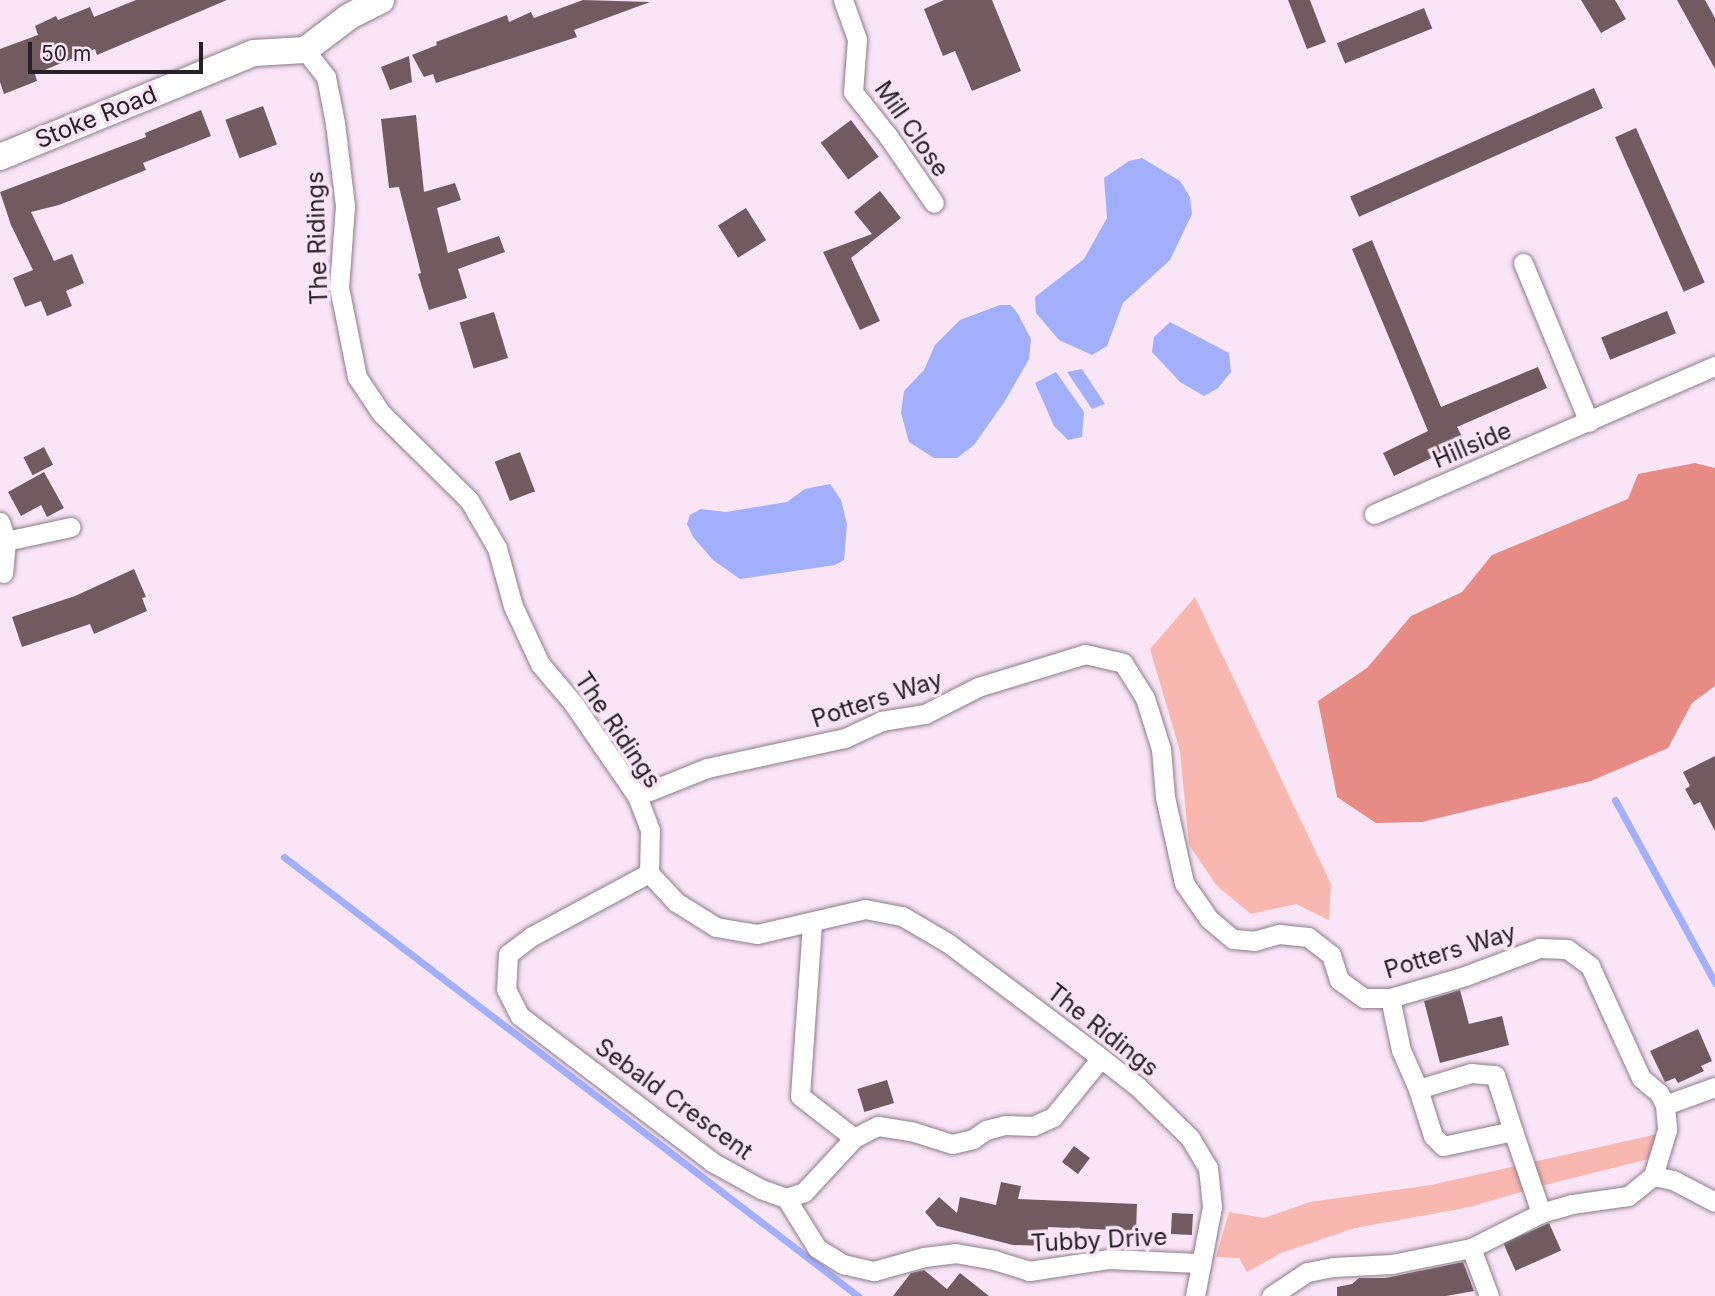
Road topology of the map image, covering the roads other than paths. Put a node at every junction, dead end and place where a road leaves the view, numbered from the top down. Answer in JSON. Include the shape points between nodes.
{"nodes":[{"id":1,"x":382,"y":0,"type":"edge"},
{"id":2,"x":843,"y":0,"type":"edge"},
{"id":3,"x":305,"y":50,"type":"junction"},
{"id":4,"x":0,"y":157,"type":"edge"},
{"id":5,"x":934,"y":203,"type":"dead end"},
{"id":6,"x":1523,"y":263,"type":"dead end"},
{"id":7,"x":1715,"y":366,"type":"edge"},
{"id":8,"x":1589,"y":422,"type":"junction"},
{"id":9,"x":1374,"y":514,"type":"dead end"},
{"id":10,"x":71,"y":527,"type":"dead end"},
{"id":11,"x":3,"y":531,"type":"edge"},
{"id":12,"x":3,"y":573,"type":"dead end"},
{"id":13,"x":637,"y":796,"type":"junction"},
{"id":14,"x":649,"y":873,"type":"junction"},
{"id":15,"x":812,"y":923,"type":"junction"},
{"id":16,"x":1390,"y":998,"type":"junction"},
{"id":17,"x":1101,"y":1058,"type":"junction"},
{"id":18,"x":1715,"y":1087,"type":"edge"},
{"id":19,"x":1418,"y":1089,"type":"junction"},
{"id":20,"x":1665,"y":1105,"type":"junction"},
{"id":21,"x":1513,"y":1131,"type":"junction"},
{"id":22,"x":854,"y":1138,"type":"junction"},
{"id":23,"x":1653,"y":1175,"type":"junction"},
{"id":24,"x":786,"y":1198,"type":"junction"},
{"id":25,"x":1715,"y":1202,"type":"edge"},
{"id":26,"x":1541,"y":1213,"type":"junction"},
{"id":27,"x":1471,"y":1248,"type":"junction"},
{"id":28,"x":1199,"y":1263,"type":"junction"},
{"id":29,"x":1195,"y":1296,"type":"edge"},
{"id":30,"x":1271,"y":1296,"type":"edge"},
{"id":31,"x":1489,"y":1296,"type":"edge"}],
"edges":[{"from":1,"to":3,"type":"street","via":[[350,16]]},
{"from":2,"to":5,"type":"street","name":"Mill Close","via":[[857,39],[853,92]]},
{"from":3,"to":4,"type":"street","name":"Stoke Road","via":[[254,52]]},
{"from":3,"to":13,"type":"street","name":"The Ridings","via":[[326,77],[335,123],[345,206],[339,287],[357,377],[381,413],[469,500],[496,548],[513,606],[540,664]]},
{"from":6,"to":8,"type":"street"},
{"from":7,"to":8,"type":"street","name":"Hillside"},
{"from":8,"to":9,"type":"street","name":"Hillside"},
{"from":10,"to":11,"type":"street"},
{"from":11,"to":12,"type":"street"},
{"from":13,"to":14,"type":"street","name":"The Ridings","via":[[650,830]]},
{"from":13,"to":16,"type":"street","name":"Potters Way","via":[[707,768],[845,738],[881,721],[925,714],[978,687],[1085,654],[1123,663],[1145,698],[1161,749],[1165,797],[1184,883],[1209,919],[1233,939],[1254,942],[1279,934],[1308,937],[1331,955],[1339,980],[1364,998]]},
{"from":14,"to":15,"type":"street","name":"The Ridings","via":[[676,902],[716,927],[757,934]]},
{"from":14,"to":24,"type":"street","name":"Sebald Crescent","via":[[532,936],[508,954],[506,989],[520,1016],[712,1162]]},
{"from":15,"to":17,"type":"street","name":"The Ridings","via":[[864,909],[902,916],[948,943]]},
{"from":15,"to":22,"type":"street","via":[[800,1096]]},
{"from":16,"to":19,"type":"street","via":[[1401,1050]]},
{"from":16,"to":20,"type":"street","name":"Potters Way","via":[[1539,948],[1567,949],[1590,966],[1641,1078]]},
{"from":17,"to":22,"type":"street","via":[[1053,1117],[1033,1126],[1005,1125],[952,1144],[878,1126]]},
{"from":17,"to":28,"type":"street","name":"The Ridings","via":[[1190,1138],[1208,1168],[1212,1207]]},
{"from":18,"to":20,"type":"street"},
{"from":19,"to":21,"type":"street","via":[[1433,1136],[1443,1146]]},
{"from":19,"to":21,"type":"street","via":[[1471,1073],[1495,1075]]},
{"from":20,"to":23,"type":"street","via":[[1667,1130]]},
{"from":21,"to":26,"type":"street"},
{"from":22,"to":24,"type":"street","via":[[804,1192]]},
{"from":23,"to":25,"type":"street"},
{"from":23,"to":26,"type":"street","via":[[1628,1196]]},
{"from":24,"to":28,"type":"street","name":"Tubby Drive","via":[[817,1248],[843,1264],[874,1271],[955,1253],[1029,1271],[1108,1259]]},
{"from":26,"to":27,"type":"street"},
{"from":27,"to":30,"type":"street","via":[[1392,1264],[1307,1272]]},
{"from":27,"to":31,"type":"street"},
{"from":28,"to":29,"type":"street","name":"The Ridings"}]}
